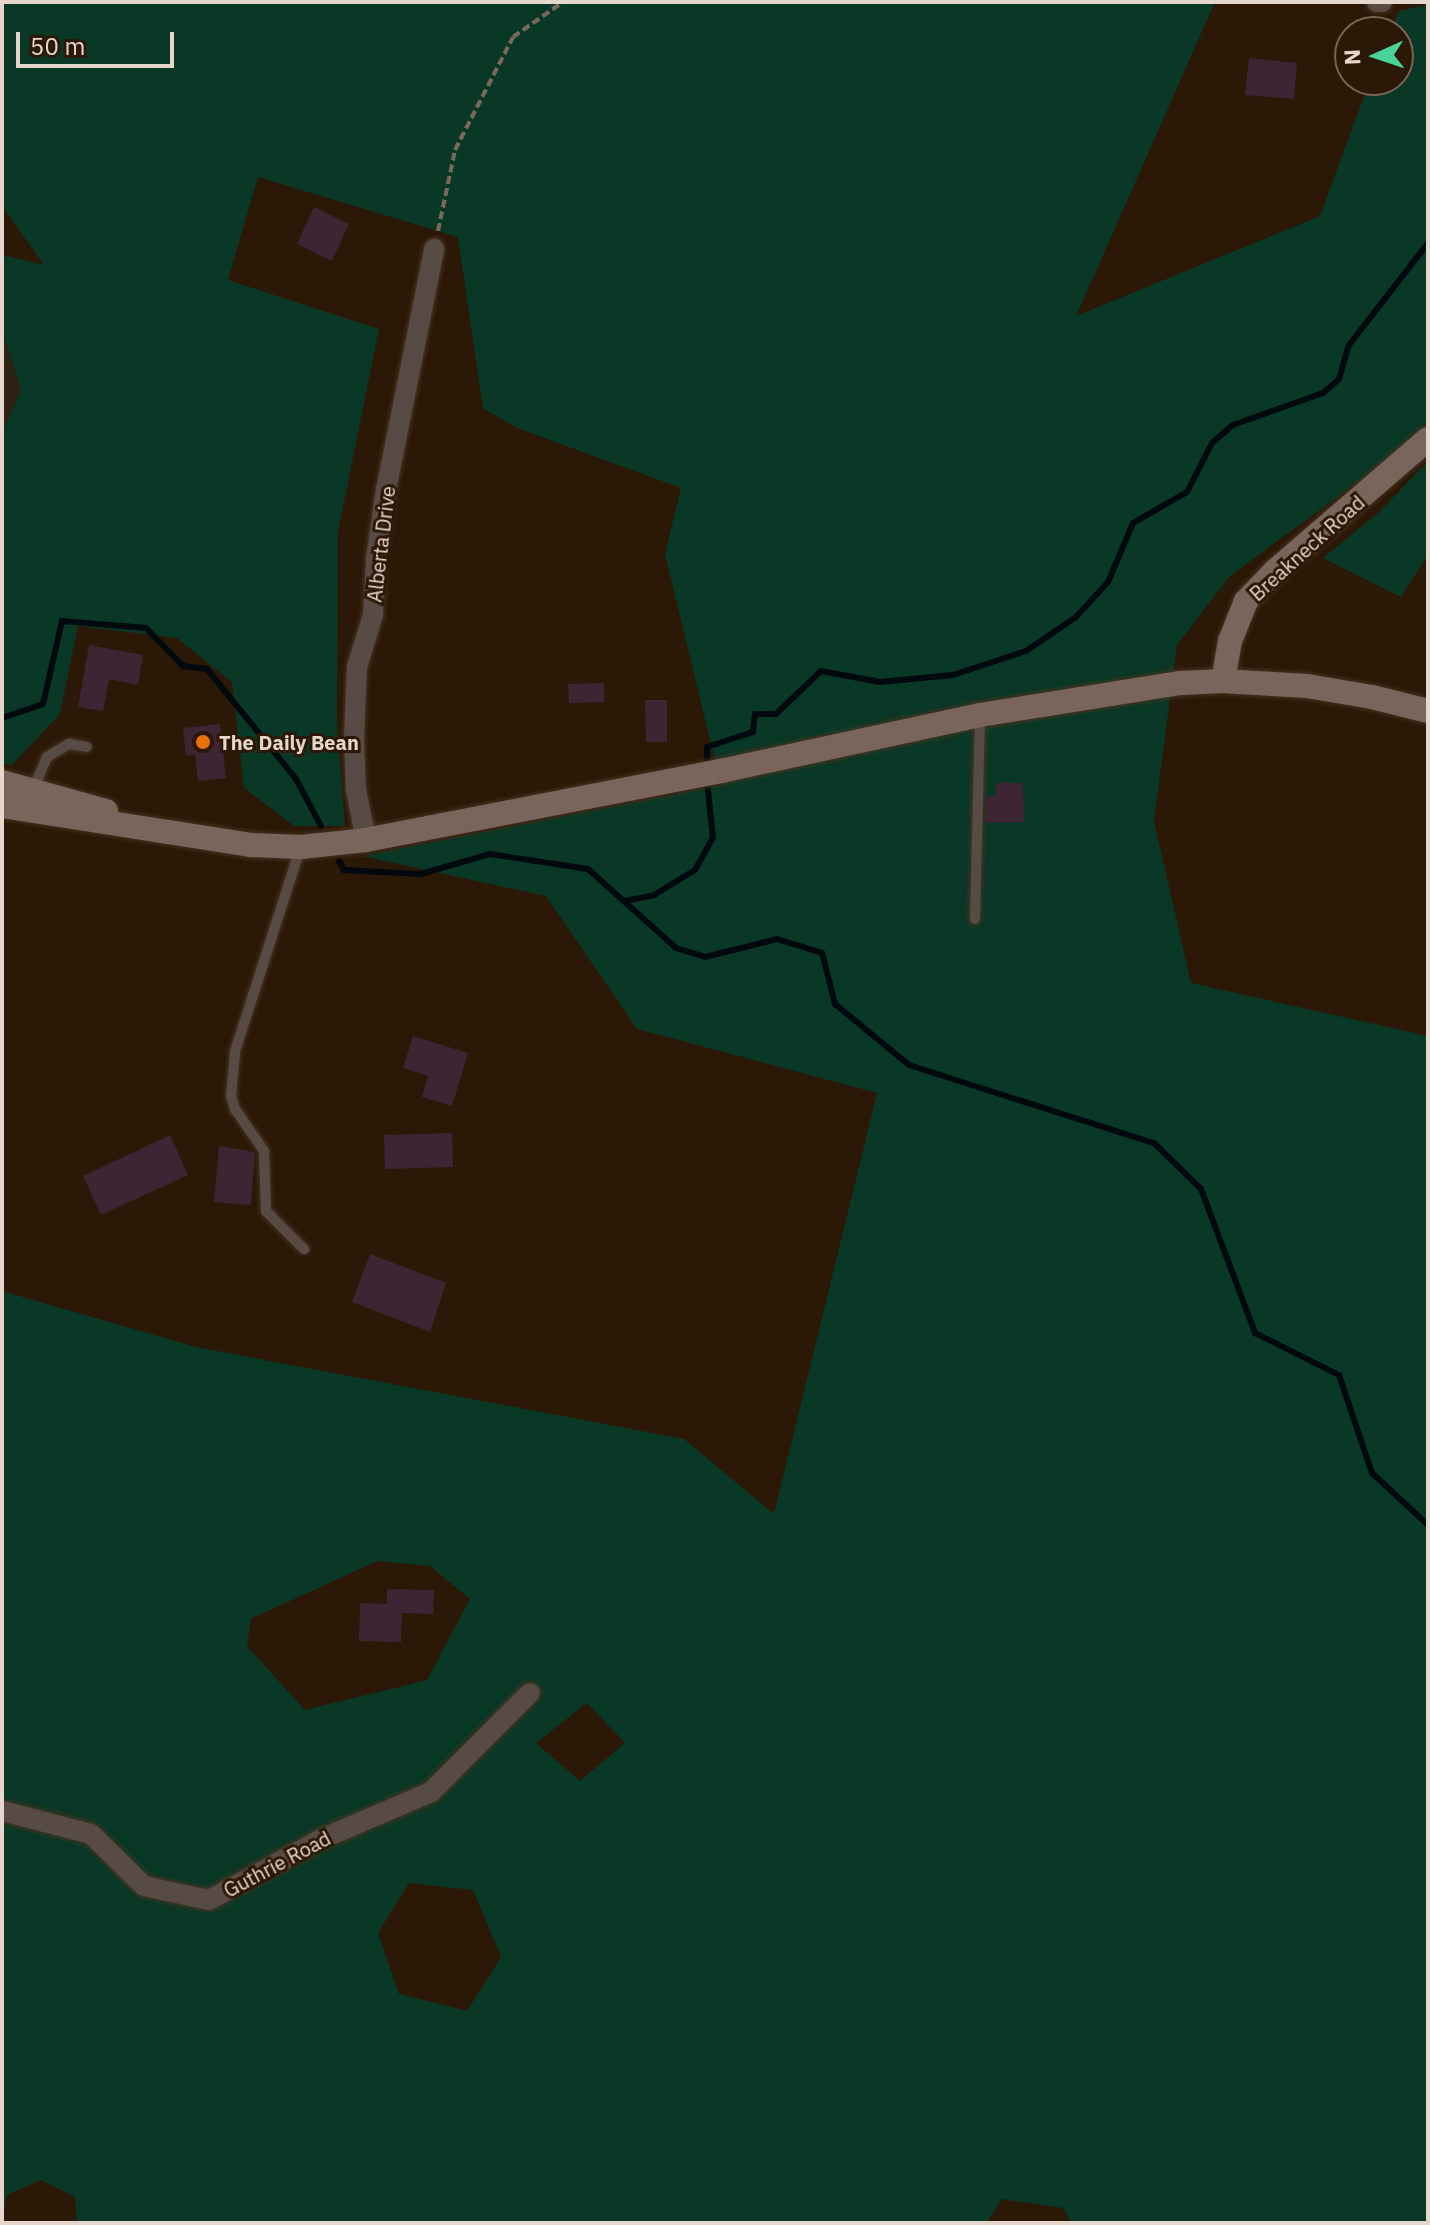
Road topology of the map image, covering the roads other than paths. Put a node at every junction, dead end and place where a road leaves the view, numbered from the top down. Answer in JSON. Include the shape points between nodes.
{"nodes":[{"id":1,"x":434,"y":249,"type":"road end"},
{"id":2,"x":1428,"y":439,"type":"edge"},
{"id":3,"x":1223,"y":681,"type":"junction"},
{"id":4,"x":1428,"y":711,"type":"edge"},
{"id":5,"x":980,"y":715,"type":"junction"},
{"id":6,"x":87,"y":747,"type":"dead end"},
{"id":7,"x":2,"y":782,"type":"edge"},
{"id":8,"x":31,"y":800,"type":"junction"},
{"id":9,"x":2,"y":806,"type":"edge"},
{"id":10,"x":366,"y":840,"type":"junction"},
{"id":11,"x":301,"y":847,"type":"junction"},
{"id":12,"x":975,"y":919,"type":"dead end"},
{"id":13,"x":304,"y":1249,"type":"dead end"},
{"id":14,"x":530,"y":1693,"type":"dead end"},
{"id":15,"x":2,"y":1811,"type":"edge"}],
"edges":[{"from":1,"to":10,"type":"street","name":"Alberta Drive","via":[[386,490],[373,615],[357,667],[356,777]]},
{"from":2,"to":3,"type":"main road","name":"Breakneck Road","via":[[1246,601],[1230,641]]},
{"from":3,"to":4,"type":"main road","via":[[1307,686]]},
{"from":3,"to":5,"type":"main road"},
{"from":5,"to":10,"type":"main road"},
{"from":5,"to":12,"type":"lane"},
{"from":6,"to":8,"type":"lane","via":[[69,744],[47,757]]},
{"from":7,"to":8,"type":"main road"},
{"from":8,"to":9,"type":"main road"},
{"from":8,"to":11,"type":"main road","via":[[193,836]]},
{"from":10,"to":11,"type":"main road"},
{"from":11,"to":13,"type":"lane","via":[[235,1052],[231,1096],[264,1151],[266,1211]]},
{"from":14,"to":15,"type":"street","name":"Guthrie Road","via":[[431,1792],[319,1840],[209,1900],[144,1886],[91,1834]]}]}
